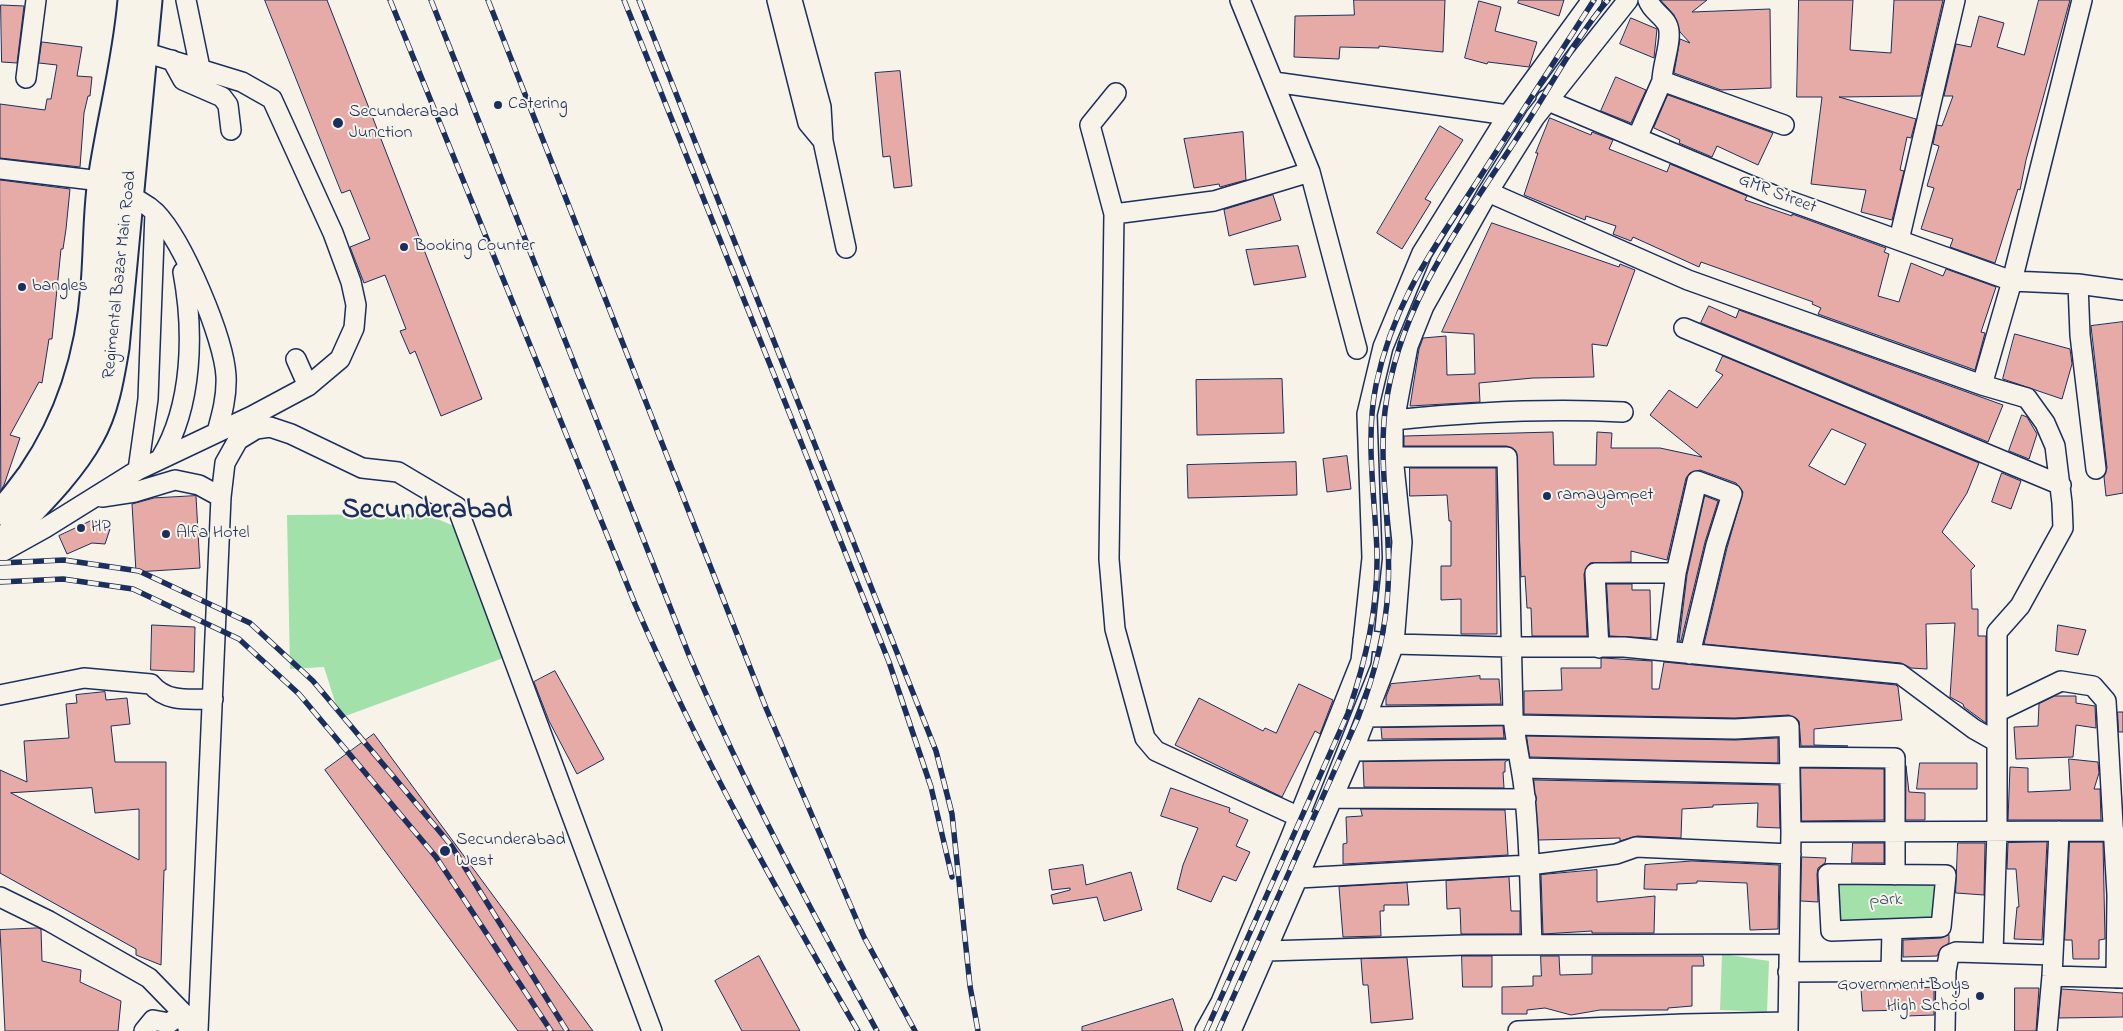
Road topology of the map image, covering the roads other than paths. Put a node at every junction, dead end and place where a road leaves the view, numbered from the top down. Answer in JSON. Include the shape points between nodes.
{"nodes":[{"id":1,"x":36,"y":0,"type":"edge"},
{"id":2,"x":131,"y":0,"type":"edge"},
{"id":3,"x":149,"y":0,"type":"edge"},
{"id":4,"x":186,"y":0,"type":"edge"},
{"id":5,"x":777,"y":0,"type":"edge"},
{"id":6,"x":792,"y":0,"type":"edge"},
{"id":7,"x":1240,"y":0,"type":"edge"},
{"id":8,"x":1592,"y":0,"type":"edge"},
{"id":9,"x":1628,"y":0,"type":"edge"},
{"id":10,"x":1648,"y":0,"type":"edge"},
{"id":11,"x":1955,"y":0,"type":"edge"},
{"id":12,"x":2082,"y":0,"type":"edge"},
{"id":13,"x":136,"y":49,"type":"junction"},
{"id":14,"x":172,"y":60,"type":"junction"},
{"id":15,"x":200,"y":68,"type":"junction"},
{"id":16,"x":26,"y":78,"type":"dead end"},
{"id":17,"x":1662,"y":81,"type":"junction"},
{"id":18,"x":1274,"y":82,"type":"junction"},
{"id":19,"x":1116,"y":93,"type":"dead end"},
{"id":20,"x":1546,"y":100,"type":"junction"},
{"id":21,"x":1508,"y":115,"type":"junction"},
{"id":22,"x":1784,"y":124,"type":"dead end"},
{"id":23,"x":231,"y":130,"type":"dead end"},
{"id":24,"x":1637,"y":138,"type":"junction"},
{"id":25,"x":823,"y":141,"type":"junction"},
{"id":26,"x":0,"y":169,"type":"edge"},
{"id":27,"x":1310,"y":172,"type":"junction"},
{"id":28,"x":115,"y":189,"type":"junction"},
{"id":29,"x":1488,"y":192,"type":"junction"},
{"id":30,"x":155,"y":212,"type":"junction"},
{"id":31,"x":1114,"y":214,"type":"junction"},
{"id":32,"x":1899,"y":240,"type":"junction"},
{"id":33,"x":177,"y":241,"type":"junction"},
{"id":34,"x":846,"y":248,"type":"dead end"},
{"id":35,"x":2012,"y":281,"type":"junction"},
{"id":36,"x":2078,"y":284,"type":"junction"},
{"id":37,"x":2123,"y":290,"type":"edge"},
{"id":38,"x":1684,"y":328,"type":"dead end"},
{"id":39,"x":1385,"y":342,"type":"junction"},
{"id":40,"x":1408,"y":346,"type":"junction"},
{"id":41,"x":1357,"y":349,"type":"dead end"},
{"id":42,"x":296,"y":359,"type":"dead end"},
{"id":43,"x":1982,"y":385,"type":"junction"},
{"id":44,"x":308,"y":386,"type":"junction"},
{"id":45,"x":1623,"y":412,"type":"dead end"},
{"id":46,"x":1394,"y":424,"type":"junction"},
{"id":47,"x":1367,"y":428,"type":"junction"},
{"id":48,"x":217,"y":432,"type":"junction"},
{"id":49,"x":1393,"y":457,"type":"junction"},
{"id":50,"x":161,"y":458,"type":"junction"},
{"id":51,"x":2096,"y":469,"type":"dead end"},
{"id":52,"x":138,"y":470,"type":"junction"},
{"id":53,"x":2061,"y":485,"type":"junction"},
{"id":54,"x":221,"y":497,"type":"junction"},
{"id":55,"x":93,"y":498,"type":"junction"},
{"id":56,"x":3,"y":508,"type":"edge"},
{"id":57,"x":0,"y":544,"type":"edge"},
{"id":58,"x":0,"y":553,"type":"edge"},
{"id":59,"x":1676,"y":572,"type":"junction"},
{"id":60,"x":1363,"y":640,"type":"junction"},
{"id":61,"x":1394,"y":644,"type":"junction"},
{"id":62,"x":1510,"y":647,"type":"junction"},
{"id":63,"x":1599,"y":648,"type":"junction"},
{"id":64,"x":1666,"y":650,"type":"junction"},
{"id":65,"x":1690,"y":654,"type":"junction"},
{"id":66,"x":0,"y":694,"type":"edge"},
{"id":67,"x":213,"y":699,"type":"junction"},
{"id":68,"x":1999,"y":711,"type":"junction"},
{"id":69,"x":1366,"y":717,"type":"junction"},
{"id":70,"x":1513,"y":720,"type":"junction"},
{"id":71,"x":1997,"y":742,"type":"junction"},
{"id":72,"x":1516,"y":749,"type":"junction"},
{"id":73,"x":1353,"y":751,"type":"junction"},
{"id":74,"x":1789,"y":765,"type":"junction"},
{"id":75,"x":1522,"y":768,"type":"junction"},
{"id":76,"x":1333,"y":798,"type":"junction"},
{"id":77,"x":1526,"y":799,"type":"junction"},
{"id":78,"x":1299,"y":818,"type":"junction"},
{"id":79,"x":1321,"y":825,"type":"junction"},
{"id":80,"x":1997,"y":831,"type":"junction"},
{"id":81,"x":2058,"y":831,"type":"junction"},
{"id":82,"x":2114,"y":831,"type":"junction"},
{"id":83,"x":1791,"y":832,"type":"junction"},
{"id":84,"x":1895,"y":833,"type":"junction"},
{"id":85,"x":1791,"y":854,"type":"junction"},
{"id":86,"x":1529,"y":865,"type":"junction"},
{"id":87,"x":1275,"y":874,"type":"junction"},
{"id":88,"x":1895,"y":875,"type":"junction"},
{"id":89,"x":1299,"y":878,"type":"junction"},
{"id":90,"x":0,"y":897,"type":"edge"},
{"id":91,"x":1892,"y":930,"type":"junction"},
{"id":92,"x":1532,"y":944,"type":"junction"},
{"id":93,"x":1789,"y":944,"type":"junction"},
{"id":94,"x":1268,"y":951,"type":"junction"},
{"id":95,"x":1992,"y":954,"type":"junction"},
{"id":96,"x":2053,"y":954,"type":"junction"},
{"id":97,"x":1892,"y":971,"type":"junction"},
{"id":98,"x":1946,"y":971,"type":"junction"},
{"id":99,"x":1788,"y":972,"type":"junction"},
{"id":100,"x":2052,"y":976,"type":"junction"},
{"id":101,"x":2119,"y":978,"type":"edge"},
{"id":102,"x":183,"y":1013,"type":"junction"},
{"id":103,"x":1788,"y":1027,"type":"edge"},
{"id":104,"x":144,"y":1031,"type":"edge"},
{"id":105,"x":189,"y":1031,"type":"edge"},
{"id":106,"x":198,"y":1031,"type":"edge"},
{"id":107,"x":652,"y":1031,"type":"edge"},
{"id":108,"x":1206,"y":1031,"type":"edge"},
{"id":109,"x":1231,"y":1031,"type":"edge"},
{"id":110,"x":1518,"y":1031,"type":"edge"},
{"id":111,"x":1944,"y":1031,"type":"edge"},
{"id":112,"x":2047,"y":1031,"type":"edge"}],
"edges":[{"from":1,"to":16,"type":"street"},
{"from":2,"to":13,"type":"main road","name":"Regimental Bazar Main Road"},
{"from":3,"to":13,"type":"main road","name":"Regimental Bazar Main Road"},
{"from":4,"to":15,"type":"street"},
{"from":5,"to":25,"type":"street","via":[[808,123]]},
{"from":6,"to":25,"type":"street","via":[[820,107]]},
{"from":7,"to":18,"type":"street"},
{"from":8,"to":21,"type":"street"},
{"from":9,"to":20,"type":"street"},
{"from":10,"to":17,"type":"street","via":[[1666,22],[1671,34],[1662,66]]},
{"from":11,"to":32,"type":"street"},
{"from":12,"to":35,"type":"street"},
{"from":13,"to":14,"type":"street"},
{"from":13,"to":28,"type":"main road","name":"Regimental Bazar Main Road"},
{"from":13,"to":28,"type":"main road","name":"Regimental Bazar Main Road","via":[[120,79]]},
{"from":14,"to":15,"type":"street"},
{"from":14,"to":23,"type":"street","via":[[183,80],[227,102]]},
{"from":15,"to":44,"type":"street","via":[[242,82],[272,99],[329,224],[351,282],[356,305],[354,328],[348,345],[340,359]]},
{"from":17,"to":22,"type":"street"},
{"from":17,"to":24,"type":"street"},
{"from":18,"to":21,"type":"street"},
{"from":18,"to":27,"type":"street"},
{"from":19,"to":31,"type":"street","via":[[1090,125]]},
{"from":20,"to":24,"type":"street","name":"GMR Street"},
{"from":20,"to":29,"type":"street"},
{"from":21,"to":39,"type":"street","via":[[1422,253]]},
{"from":24,"to":32,"type":"street","name":"GMR Street","via":[[1773,196]]},
{"from":25,"to":34,"type":"street"},
{"from":26,"to":28,"type":"street"},
{"from":27,"to":31,"type":"street","via":[[1214,201]]},
{"from":27,"to":41,"type":"street"},
{"from":28,"to":30,"type":"street"},
{"from":28,"to":56,"type":"main road","name":"Regimental Bazar Main Road","via":[[94,288],[85,351],[62,424],[50,446]]},
{"from":28,"to":57,"type":"main road","name":"Regimental Bazar Main Road","via":[[116,348],[97,425],[77,458]]},
{"from":29,"to":40,"type":"street","via":[[1424,306]]},
{"from":29,"to":43,"type":"street","via":[[1688,280]]},
{"from":30,"to":33,"type":"street"},
{"from":30,"to":52,"type":"street","via":[[148,399]]},
{"from":31,"to":78,"type":"street","via":[[1109,559],[1115,629],[1145,738],[1156,751]]},
{"from":32,"to":35,"type":"street","name":"GMR Street"},
{"from":33,"to":48,"type":"street","via":[[218,335],[224,357],[226,392]]},
{"from":33,"to":50,"type":"street","via":[[189,316],[188,347],[178,421]]},
{"from":35,"to":36,"type":"street","name":"GMR Street"},
{"from":35,"to":43,"type":"street"},
{"from":36,"to":37,"type":"street","name":"GMR Street"},
{"from":36,"to":51,"type":"street","via":[[2080,335]]},
{"from":38,"to":53,"type":"street"},
{"from":39,"to":40,"type":"street"},
{"from":39,"to":47,"type":"street","via":[[1366,414]]},
{"from":40,"to":46,"type":"street"},
{"from":42,"to":44,"type":"street"},
{"from":43,"to":53,"type":"street","via":[[2027,398],[2045,423],[2055,446]]},
{"from":44,"to":48,"type":"street"},
{"from":45,"to":46,"type":"street","via":[[1475,412]]},
{"from":46,"to":47,"type":"street"},
{"from":46,"to":49,"type":"street"},
{"from":47,"to":60,"type":"street","via":[[1372,558]]},
{"from":48,"to":50,"type":"street"},
{"from":49,"to":61,"type":"street","via":[[1402,542]]},
{"from":49,"to":62,"type":"street","via":[[1507,457]]},
{"from":50,"to":52,"type":"street"},
{"from":52,"to":55,"type":"street"},
{"from":53,"to":68,"type":"street","via":[[2063,528],[2020,606],[1997,632]]},
{"from":54,"to":55,"type":"street","via":[[193,483],[175,480],[135,492]]},
{"from":54,"to":67,"type":"street"},
{"from":54,"to":107,"type":"street","via":[[225,463],[238,440],[256,429],[270,427],[362,468],[398,472],[457,507]]},
{"from":55,"to":58,"type":"street"},
{"from":59,"to":63,"type":"street","via":[[1595,573]]},
{"from":59,"to":64,"type":"street"},
{"from":59,"to":65,"type":"street","via":[[1697,481],[1732,494],[1716,545]]},
{"from":60,"to":61,"type":"street"},
{"from":60,"to":78,"type":"street","via":[[1361,661]]},
{"from":61,"to":62,"type":"street"},
{"from":61,"to":69,"type":"street"},
{"from":62,"to":63,"type":"street"},
{"from":62,"to":70,"type":"street"},
{"from":63,"to":64,"type":"street"},
{"from":64,"to":65,"type":"street"},
{"from":65,"to":71,"type":"street","via":[[1900,674],[1974,730]]},
{"from":66,"to":67,"type":"street","via":[[84,678],[151,684],[160,694],[179,699]]},
{"from":67,"to":106,"type":"street"},
{"from":68,"to":71,"type":"street"},
{"from":68,"to":82,"type":"street","via":[[2061,680],[2093,686],[2106,701]]},
{"from":69,"to":70,"type":"street"},
{"from":69,"to":73,"type":"street"},
{"from":70,"to":72,"type":"street"},
{"from":70,"to":74,"type":"street","via":[[1735,729],[1789,726]]},
{"from":71,"to":80,"type":"street"},
{"from":72,"to":73,"type":"street"},
{"from":72,"to":75,"type":"street"},
{"from":73,"to":76,"type":"street"},
{"from":74,"to":75,"type":"street"},
{"from":74,"to":83,"type":"street"},
{"from":74,"to":84,"type":"street","via":[[1895,758]]},
{"from":75,"to":77,"type":"street"},
{"from":76,"to":77,"type":"street"},
{"from":76,"to":79,"type":"street"},
{"from":77,"to":86,"type":"street"},
{"from":78,"to":79,"type":"street"},
{"from":78,"to":87,"type":"street"},
{"from":79,"to":89,"type":"street"},
{"from":80,"to":81,"type":"street"},
{"from":80,"to":84,"type":"street"},
{"from":80,"to":95,"type":"street"},
{"from":81,"to":82,"type":"street"},
{"from":81,"to":96,"type":"street"},
{"from":82,"to":101,"type":"street"},
{"from":83,"to":84,"type":"street"},
{"from":83,"to":85,"type":"street"},
{"from":84,"to":88,"type":"street"},
{"from":85,"to":86,"type":"street","via":[[1636,847],[1616,854]]},
{"from":85,"to":93,"type":"street"},
{"from":86,"to":89,"type":"street"},
{"from":86,"to":92,"type":"street"},
{"from":87,"to":89,"type":"street"},
{"from":87,"to":108,"type":"street"},
{"from":88,"to":91,"type":"street","via":[[1946,875],[1941,927]]},
{"from":88,"to":91,"type":"street","via":[[1828,874],[1830,931]]},
{"from":89,"to":94,"type":"street"},
{"from":90,"to":102,"type":"street","via":[[149,978]]},
{"from":91,"to":97,"type":"street"},
{"from":92,"to":93,"type":"street"},
{"from":92,"to":94,"type":"street"},
{"from":93,"to":99,"type":"street"},
{"from":94,"to":109,"type":"street"},
{"from":95,"to":96,"type":"street"},
{"from":95,"to":98,"type":"street","via":[[1956,952],[1949,955]]},
{"from":96,"to":100,"type":"street"},
{"from":97,"to":98,"type":"street"},
{"from":97,"to":99,"type":"street"},
{"from":98,"to":111,"type":"street"},
{"from":99,"to":103,"type":"street"},
{"from":100,"to":101,"type":"street"},
{"from":100,"to":112,"type":"street"},
{"from":102,"to":104,"type":"street","via":[[169,1023],[153,1020]]},
{"from":102,"to":105,"type":"street"},
{"from":103,"to":110,"type":"street","via":[[1683,1024]]}]}
